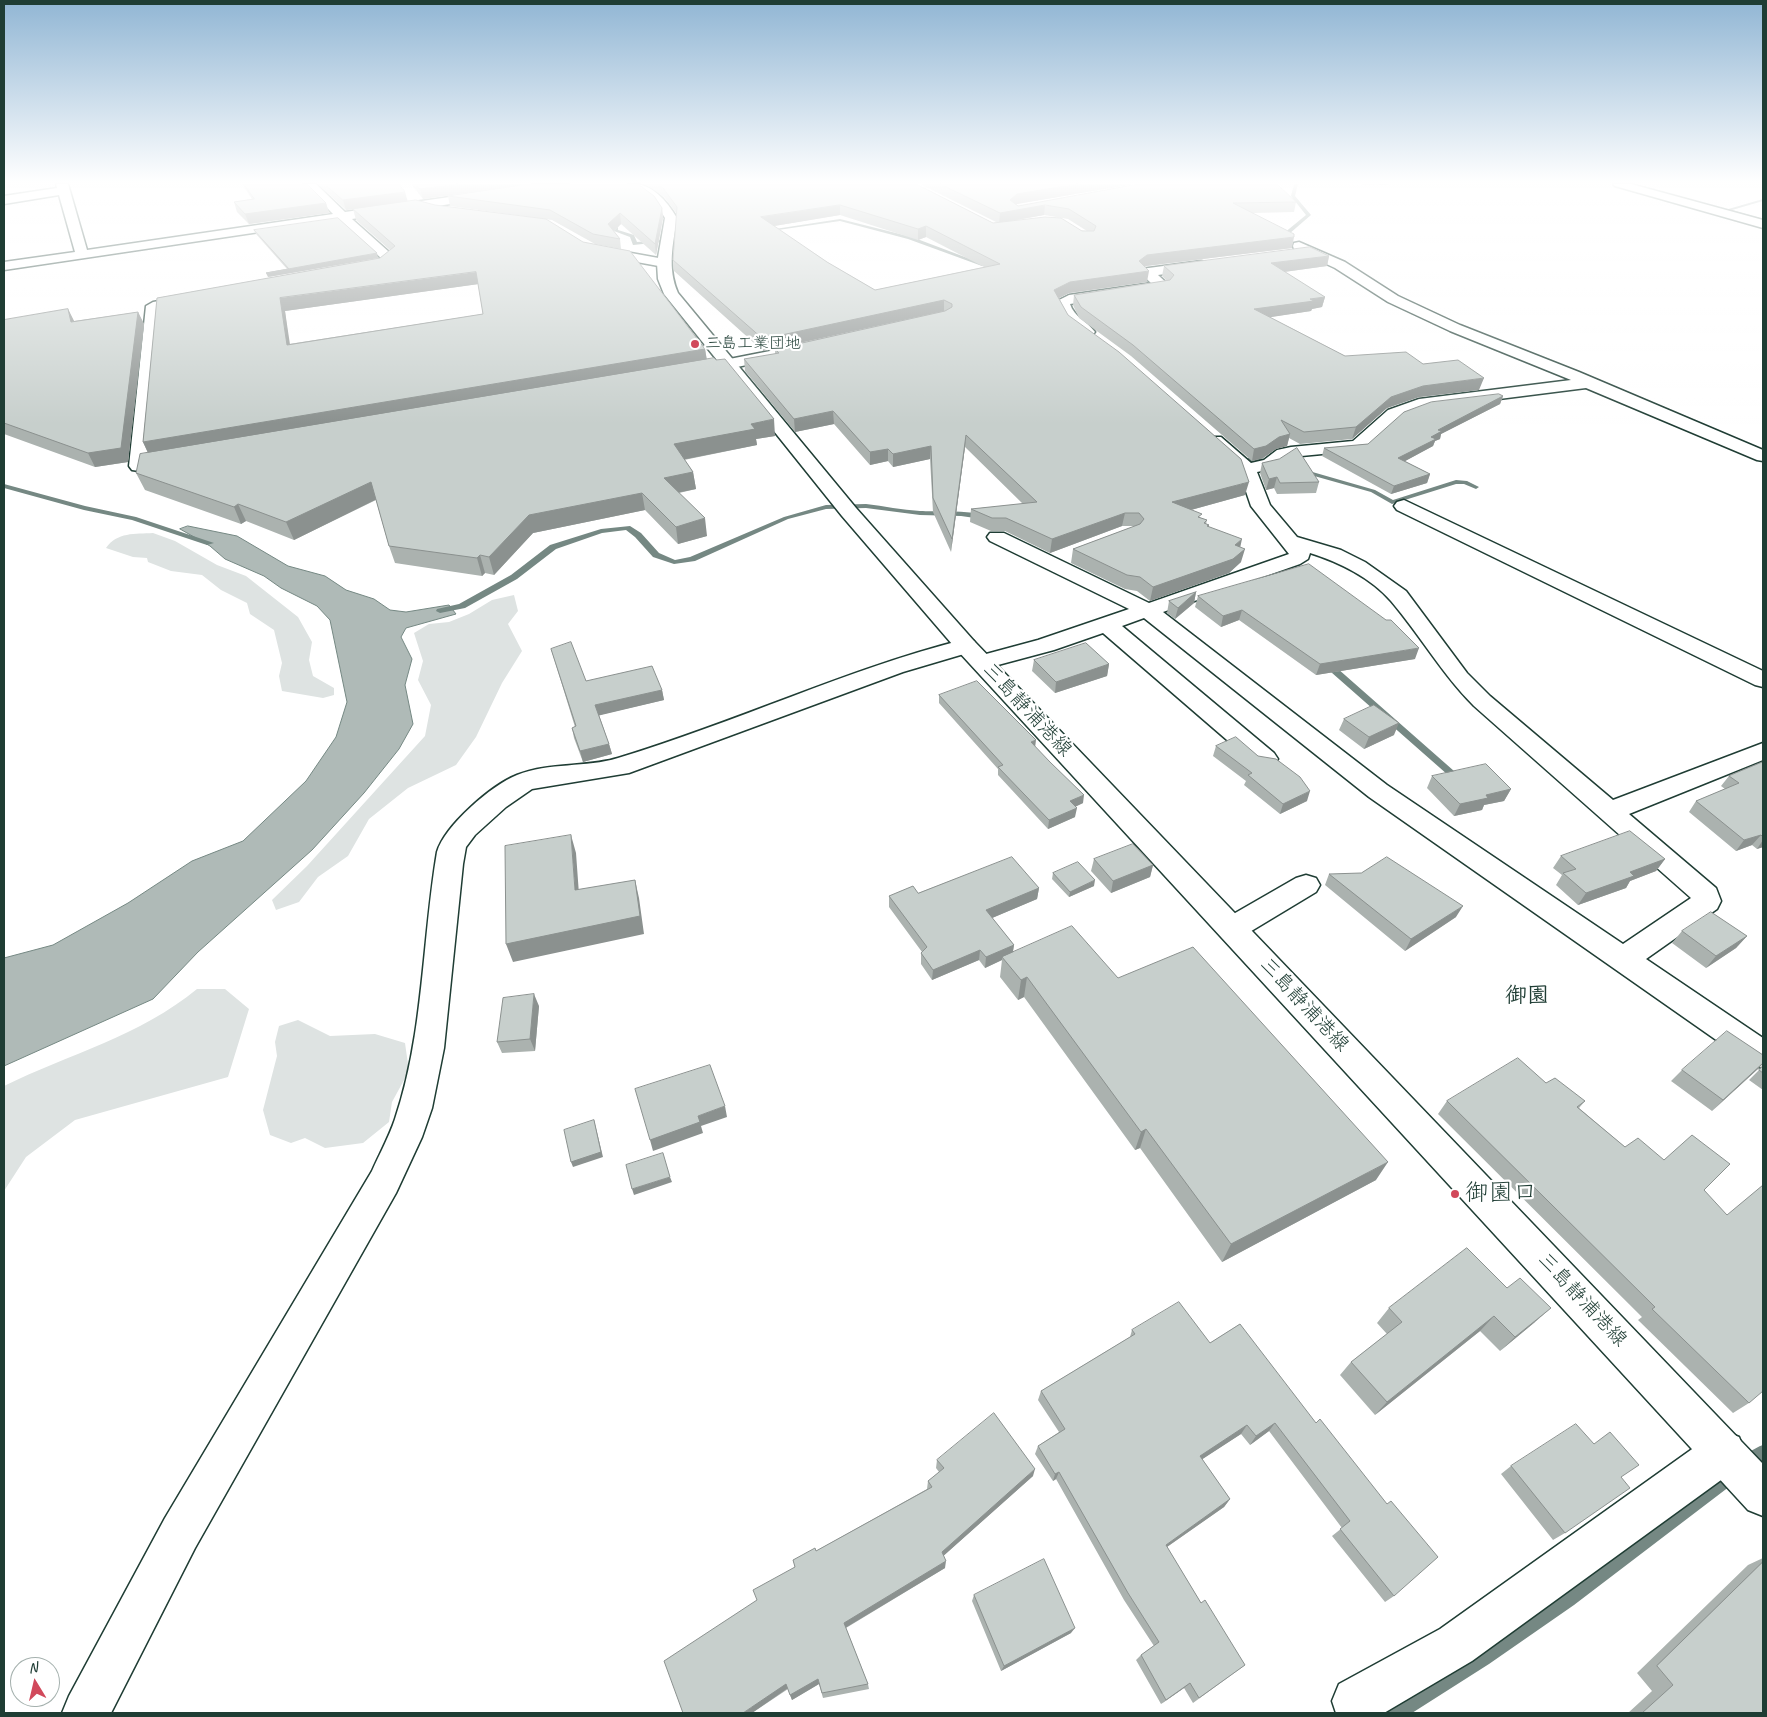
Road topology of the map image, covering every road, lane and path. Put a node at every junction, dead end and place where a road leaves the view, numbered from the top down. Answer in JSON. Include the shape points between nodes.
{"nodes":[{"id":1,"x":381,"y":264,"type":"edge"},
{"id":2,"x":664,"y":264,"type":"edge"},
{"id":3,"x":1205,"y":264,"type":"edge"},
{"id":4,"x":1335,"y":264,"type":"edge"},
{"id":5,"x":344,"y":271,"type":"edge"},
{"id":6,"x":210,"y":296,"type":"edge"},
{"id":7,"x":1102,"y":344,"type":"edge"},
{"id":8,"x":796,"y":350,"type":"edge"},
{"id":9,"x":729,"y":365,"type":"junction"},
{"id":10,"x":680,"y":374,"type":"edge"},
{"id":11,"x":1588,"y":383,"type":"junction"},
{"id":12,"x":1204,"y":432,"type":"edge"},
{"id":13,"x":1763,"y":456,"type":"edge"},
{"id":14,"x":186,"y":457,"type":"edge"},
{"id":15,"x":1247,"y":469,"type":"junction"},
{"id":16,"x":1404,"y":506,"type":"dead end"},
{"id":17,"x":997,"y":537,"type":"edge"},
{"id":18,"x":1289,"y":541,"type":"junction"},
{"id":19,"x":1074,"y":552,"type":"edge"},
{"id":20,"x":1049,"y":562,"type":"junction"},
{"id":21,"x":1147,"y":610,"type":"junction"},
{"id":22,"x":1106,"y":624,"type":"junction"},
{"id":23,"x":975,"y":654,"type":"junction"},
{"id":24,"x":1763,"y":680,"type":"edge"},
{"id":25,"x":1763,"y":751,"type":"edge"},
{"id":26,"x":1265,"y":758,"type":"edge"},
{"id":27,"x":1608,"y":812,"type":"junction"},
{"id":28,"x":1306,"y":885,"type":"dead end"},
{"id":29,"x":1232,"y":928,"type":"junction"},
{"id":30,"x":1623,"y":959,"type":"junction"},
{"id":31,"x":1763,"y":1055,"type":"edge"},
{"id":32,"x":1724,"y":1452,"type":"junction"},
{"id":33,"x":1763,"y":1495,"type":"edge"},
{"id":34,"x":86,"y":1713,"type":"edge"},
{"id":35,"x":1360,"y":1713,"type":"edge"}],
"edges":[{"from":1,"to":5,"type":"street"},
{"from":2,"to":9,"type":"street","name":"三島静浦港線","via":[[671,294]]},
{"from":3,"to":7,"type":"street","via":[[1146,272],[1163,286],[1062,302],[1073,322]]},
{"from":4,"to":11,"type":"street","via":[[1393,299]]},
{"from":6,"to":14,"type":"street","via":[[153,306],[138,466]]},
{"from":8,"to":9,"type":"street"},
{"from":9,"to":10,"type":"street"},
{"from":9,"to":23,"type":"street","name":"三島静浦港線","via":[[843,504]]},
{"from":11,"to":13,"type":"street"},
{"from":11,"to":15,"type":"street","via":[[1425,403],[1394,414],[1358,446],[1291,452],[1270,464]]},
{"from":12,"to":15,"type":"street"},
{"from":15,"to":18,"type":"street","via":[[1261,506]]},
{"from":16,"to":24,"type":"street"},
{"from":17,"to":20,"type":"street"},
{"from":18,"to":21,"type":"street","via":[[1301,555],[1293,560]]},
{"from":18,"to":27,"type":"street","via":[[1334,554],[1358,566],[1398,596],[1458,678]]},
{"from":19,"to":20,"type":"street"},
{"from":20,"to":21,"type":"street"},
{"from":21,"to":22,"type":"street"},
{"from":21,"to":30,"type":"street","via":[[1378,791]]},
{"from":22,"to":23,"type":"street"},
{"from":22,"to":26,"type":"street"},
{"from":23,"to":29,"type":"street","name":"三島静浦港線"},
{"from":23,"to":34,"type":"street","via":[[895,667],[620,767],[526,781],[514,787],[460,834],[452,846],[449,864],[427,1049],[414,1109],[402,1142],[384,1182],[180,1533]]},
{"from":25,"to":27,"type":"street"},
{"from":27,"to":30,"type":"street","via":[[1706,895],[1707,901]]},
{"from":28,"to":29,"type":"street"},
{"from":29,"to":32,"type":"street","name":"三島静浦港線"},
{"from":30,"to":31,"type":"street"},
{"from":32,"to":33,"type":"street","name":"三島静浦港線"},
{"from":32,"to":35,"type":"street","via":[[1456,1645],[1356,1701]]}]}
